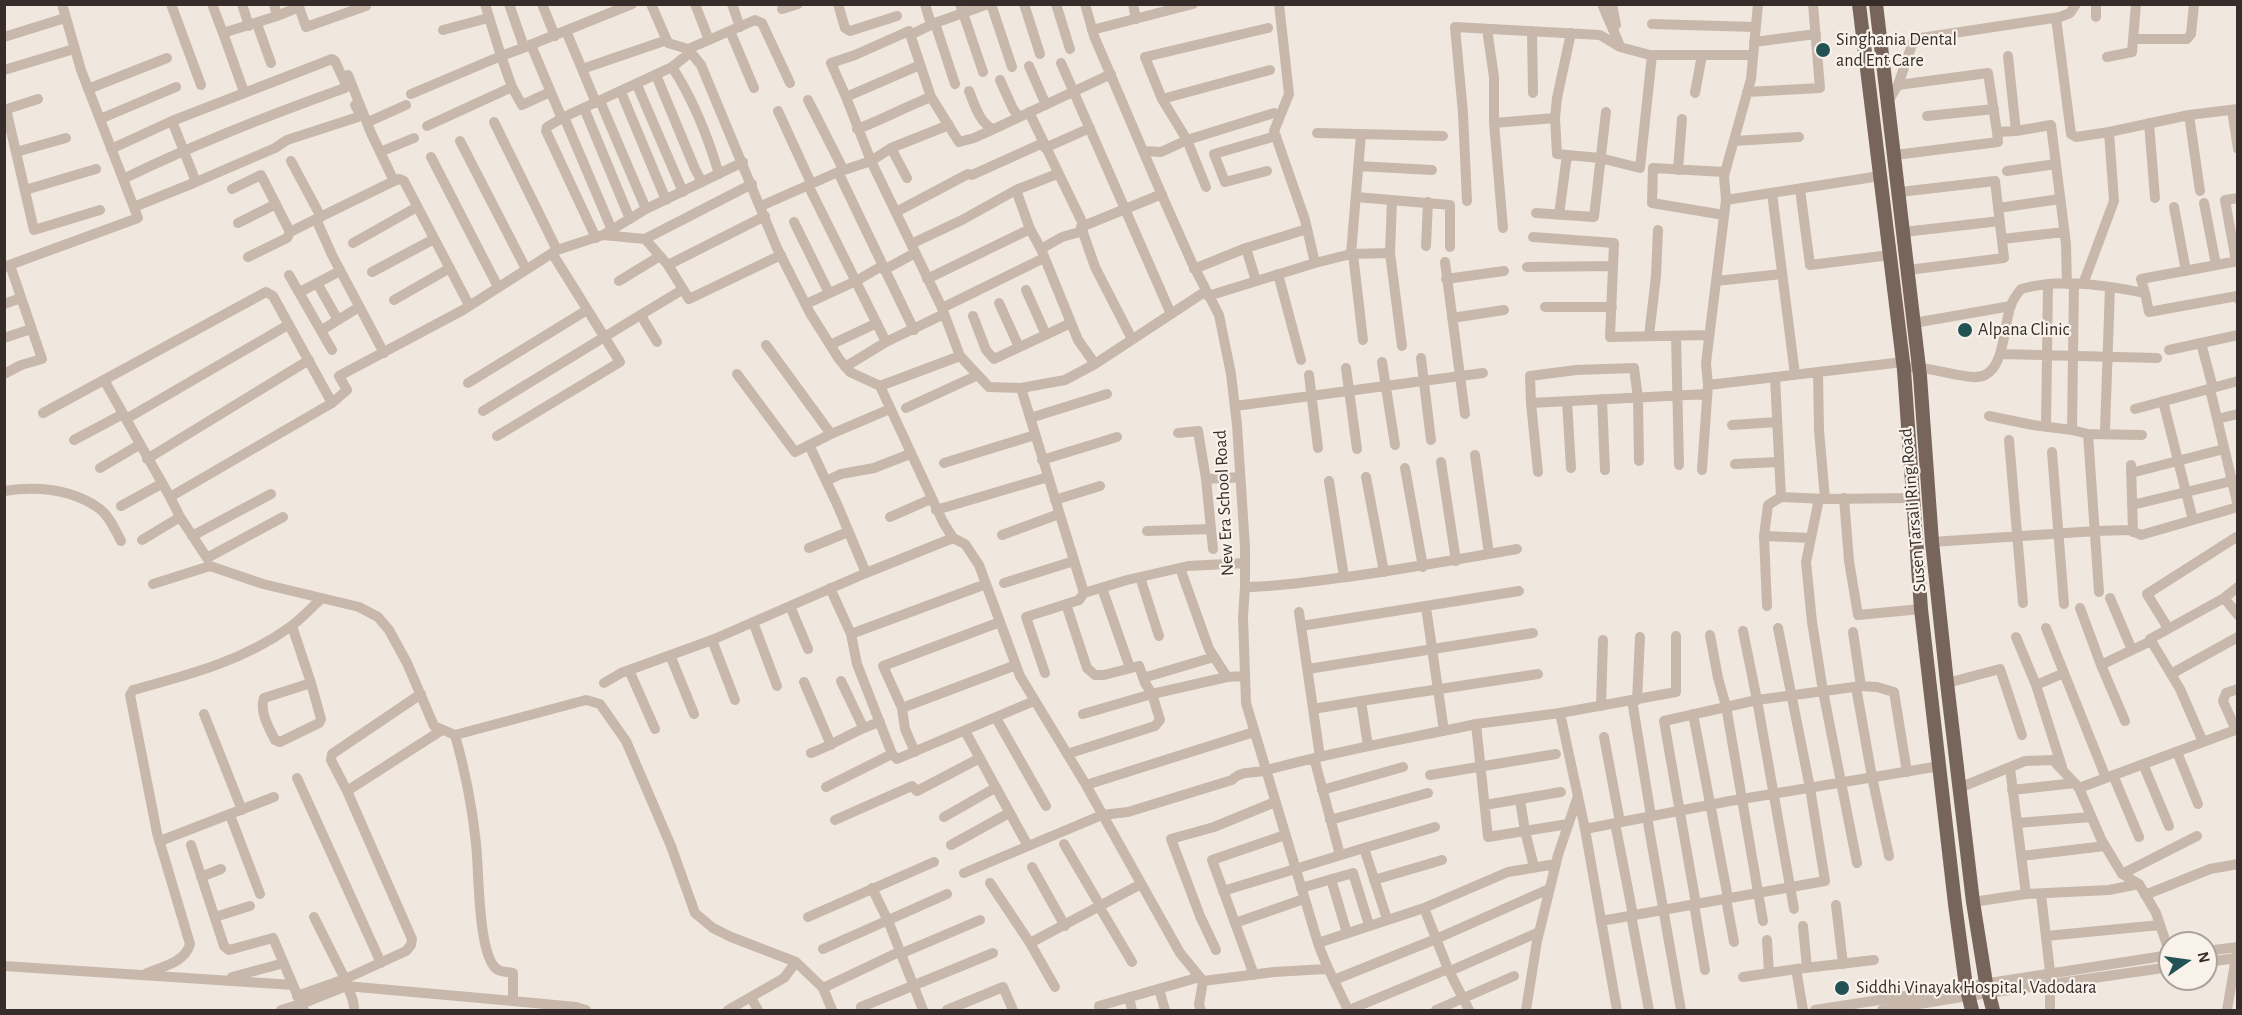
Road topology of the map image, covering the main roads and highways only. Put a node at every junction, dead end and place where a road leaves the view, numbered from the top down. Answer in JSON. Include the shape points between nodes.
{"nodes":[{"id":1,"x":1859,"y":4,"type":"edge"},
{"id":2,"x":1876,"y":4,"type":"edge"},
{"id":3,"x":1972,"y":1011,"type":"edge"},
{"id":4,"x":1993,"y":1011,"type":"edge"}],
"edges":[{"from":1,"to":3,"type":"main road","name":"Susen Tarsali Ring Road","via":[[1903,364],[1921,609]]},
{"from":2,"to":4,"type":"main road","name":"Susen Tarsali Ring Road","via":[[1919,367],[1932,542],[1959,788],[1973,902]]}]}
